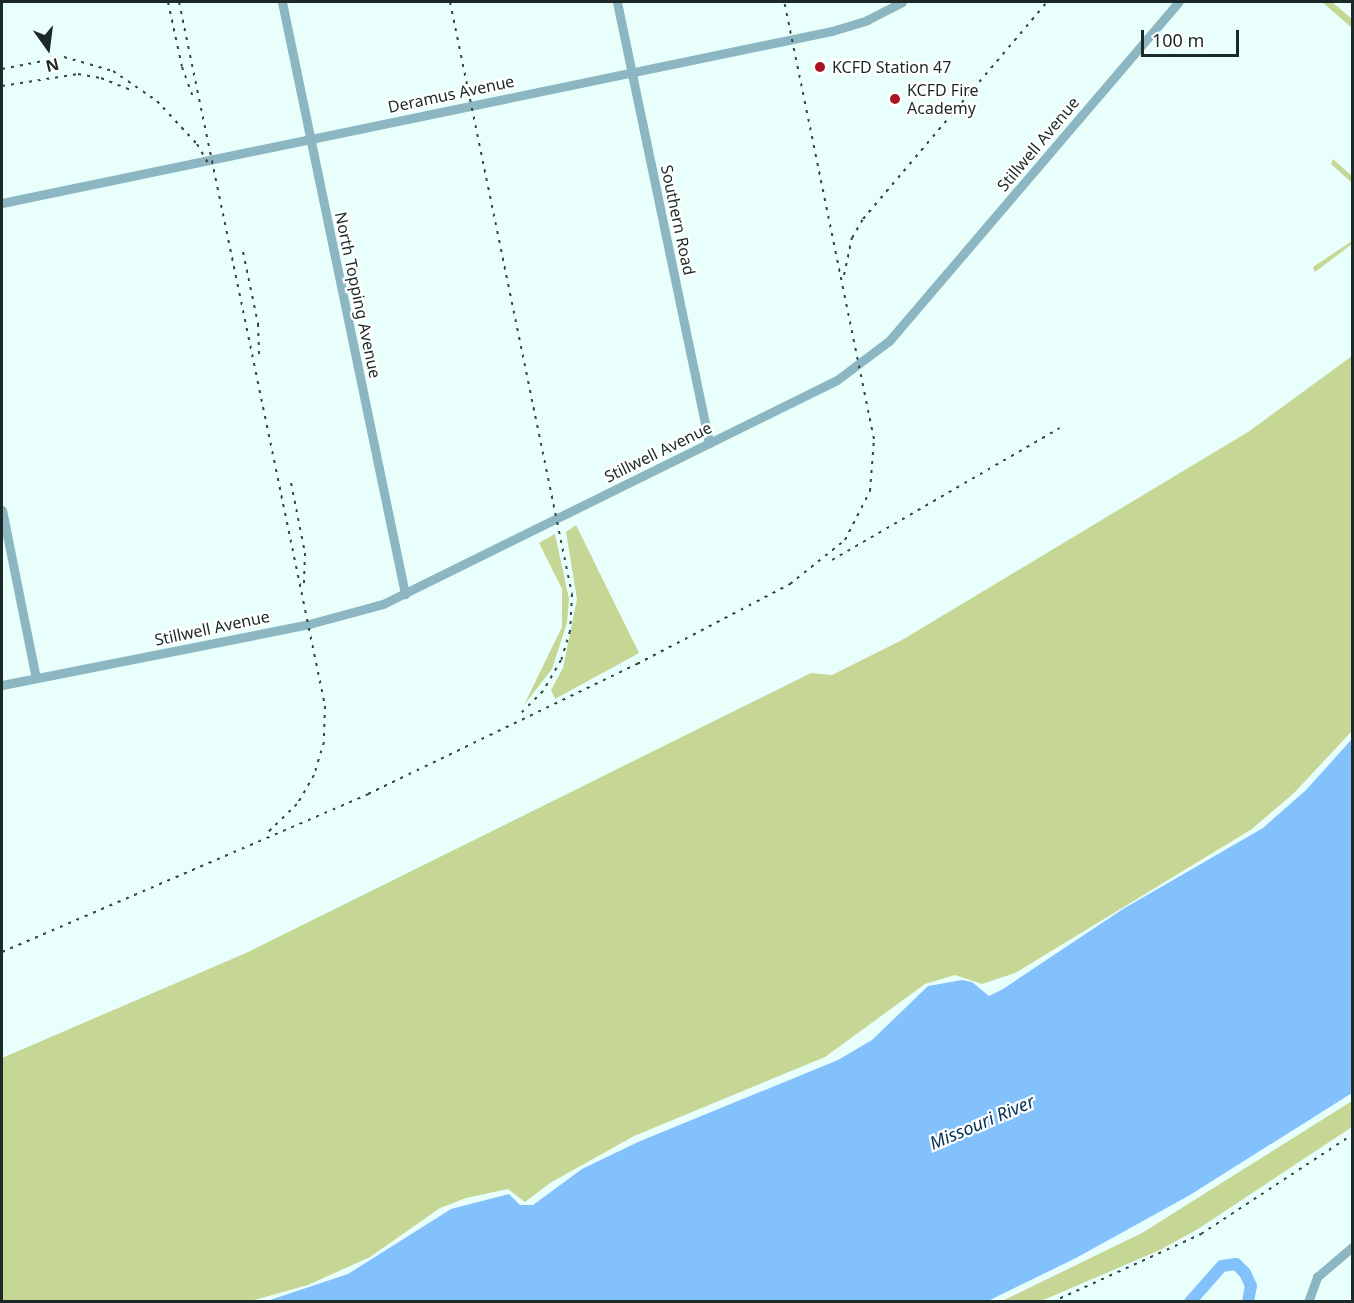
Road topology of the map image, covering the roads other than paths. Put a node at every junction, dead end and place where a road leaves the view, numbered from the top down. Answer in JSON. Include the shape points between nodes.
{"nodes":[{"id":1,"x":282,"y":2,"type":"edge"},
{"id":2,"x":617,"y":2,"type":"edge"},
{"id":3,"x":902,"y":2,"type":"edge"},
{"id":4,"x":1179,"y":2,"type":"edge"},
{"id":5,"x":632,"y":73,"type":"junction"},
{"id":6,"x":311,"y":138,"type":"junction"},
{"id":7,"x":2,"y":203,"type":"edge"},
{"id":8,"x":709,"y":444,"type":"junction"},
{"id":9,"x":2,"y":510,"type":"edge"},
{"id":10,"x":405,"y":594,"type":"junction"},
{"id":11,"x":36,"y":678,"type":"junction"},
{"id":12,"x":2,"y":685,"type":"edge"},
{"id":13,"x":1353,"y":1247,"type":"edge"},
{"id":14,"x":1308,"y":1302,"type":"edge"}],
"edges":[{"from":1,"to":6,"type":"street","name":"North Topping Avenue"},
{"from":2,"to":5,"type":"street","name":"Southern Road"},
{"from":3,"to":5,"type":"street","name":"Deramus Avenue","via":[[842,29]]},
{"from":4,"to":8,"type":"street","name":"Stillwell Avenue","via":[[889,341],[837,380]]},
{"from":5,"to":6,"type":"street","name":"Deramus Avenue"},
{"from":5,"to":8,"type":"street","name":"Southern Road"},
{"from":6,"to":7,"type":"street","name":"Deramus Avenue"},
{"from":6,"to":10,"type":"street","name":"North Topping Avenue"},
{"from":8,"to":10,"type":"street","name":"Stillwell Avenue"},
{"from":9,"to":11,"type":"street"},
{"from":10,"to":11,"type":"street","name":"Stillwell Avenue","via":[[309,624]]},
{"from":11,"to":12,"type":"street","name":"Stillwell Avenue"},
{"from":13,"to":14,"type":"street","via":[[1317,1277]]}]}
